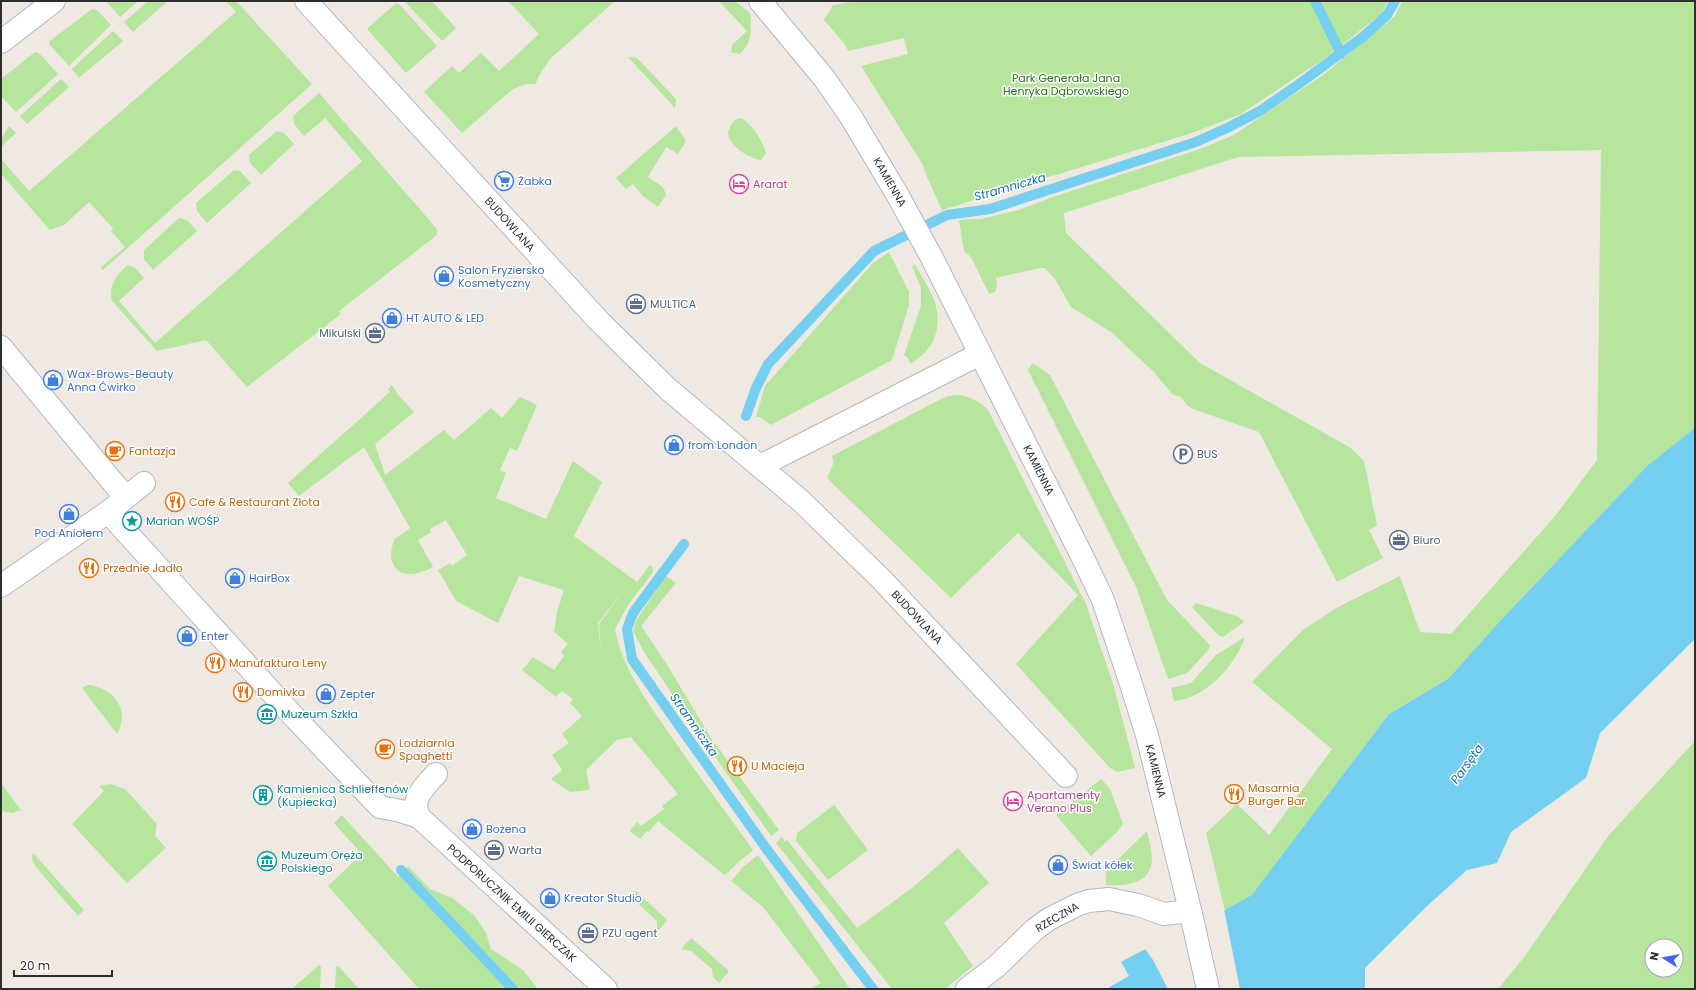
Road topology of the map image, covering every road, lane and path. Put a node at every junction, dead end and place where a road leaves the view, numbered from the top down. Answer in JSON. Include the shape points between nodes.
{"nodes":[{"id":1,"x":54,"y":1,"type":"edge"},
{"id":2,"x":306,"y":1,"type":"edge"},
{"id":3,"x":760,"y":1,"type":"edge"},
{"id":4,"x":1,"y":42,"type":"edge"},
{"id":5,"x":1,"y":347,"type":"edge"},
{"id":6,"x":980,"y":354,"type":"junction"},
{"id":7,"x":760,"y":466,"type":"junction"},
{"id":8,"x":144,"y":483,"type":"dead end"},
{"id":9,"x":125,"y":497,"type":"junction"},
{"id":10,"x":108,"y":512,"type":"junction"},
{"id":11,"x":8,"y":576,"type":"edge"},
{"id":12,"x":436,"y":774,"type":"dead end"},
{"id":13,"x":1066,"y":776,"type":"dead end"},
{"id":14,"x":410,"y":814,"type":"junction"},
{"id":15,"x":1191,"y":912,"type":"junction"},
{"id":16,"x":606,"y":989,"type":"edge"},
{"id":17,"x":967,"y":989,"type":"edge"},
{"id":18,"x":1208,"y":989,"type":"edge"}],
"edges":[{"from":1,"to":4,"type":"street"},
{"from":2,"to":7,"type":"street","name":"BUDOWLANA","via":[[599,321],[668,389]]},
{"from":3,"to":6,"type":"street","name":"KAMIENNA","via":[[824,78],[851,117],[931,256]]},
{"from":5,"to":9,"type":"street"},
{"from":6,"to":7,"type":"street"},
{"from":6,"to":15,"type":"street","name":"KAMIENNA","via":[[1103,600],[1147,735]]},
{"from":7,"to":13,"type":"street","name":"BUDOWLANA","via":[[801,501],[882,580]]},
{"from":8,"to":9,"type":"street"},
{"from":9,"to":10,"type":"street"},
{"from":10,"to":11,"type":"street"},
{"from":10,"to":14,"type":"street","via":[[294,717],[380,807]]},
{"from":12,"to":14,"type":"street","via":[[418,794]]},
{"from":14,"to":16,"type":"street","name":"PODPORUCZNIK EMILII GIERCZAK"},
{"from":15,"to":17,"type":"street","name":"RZECZNA","via":[[1164,914],[1138,904],[1109,899],[1079,904],[1049,919],[1034,930],[997,966]]},
{"from":15,"to":18,"type":"street","name":"KAMIENNA"}]}
